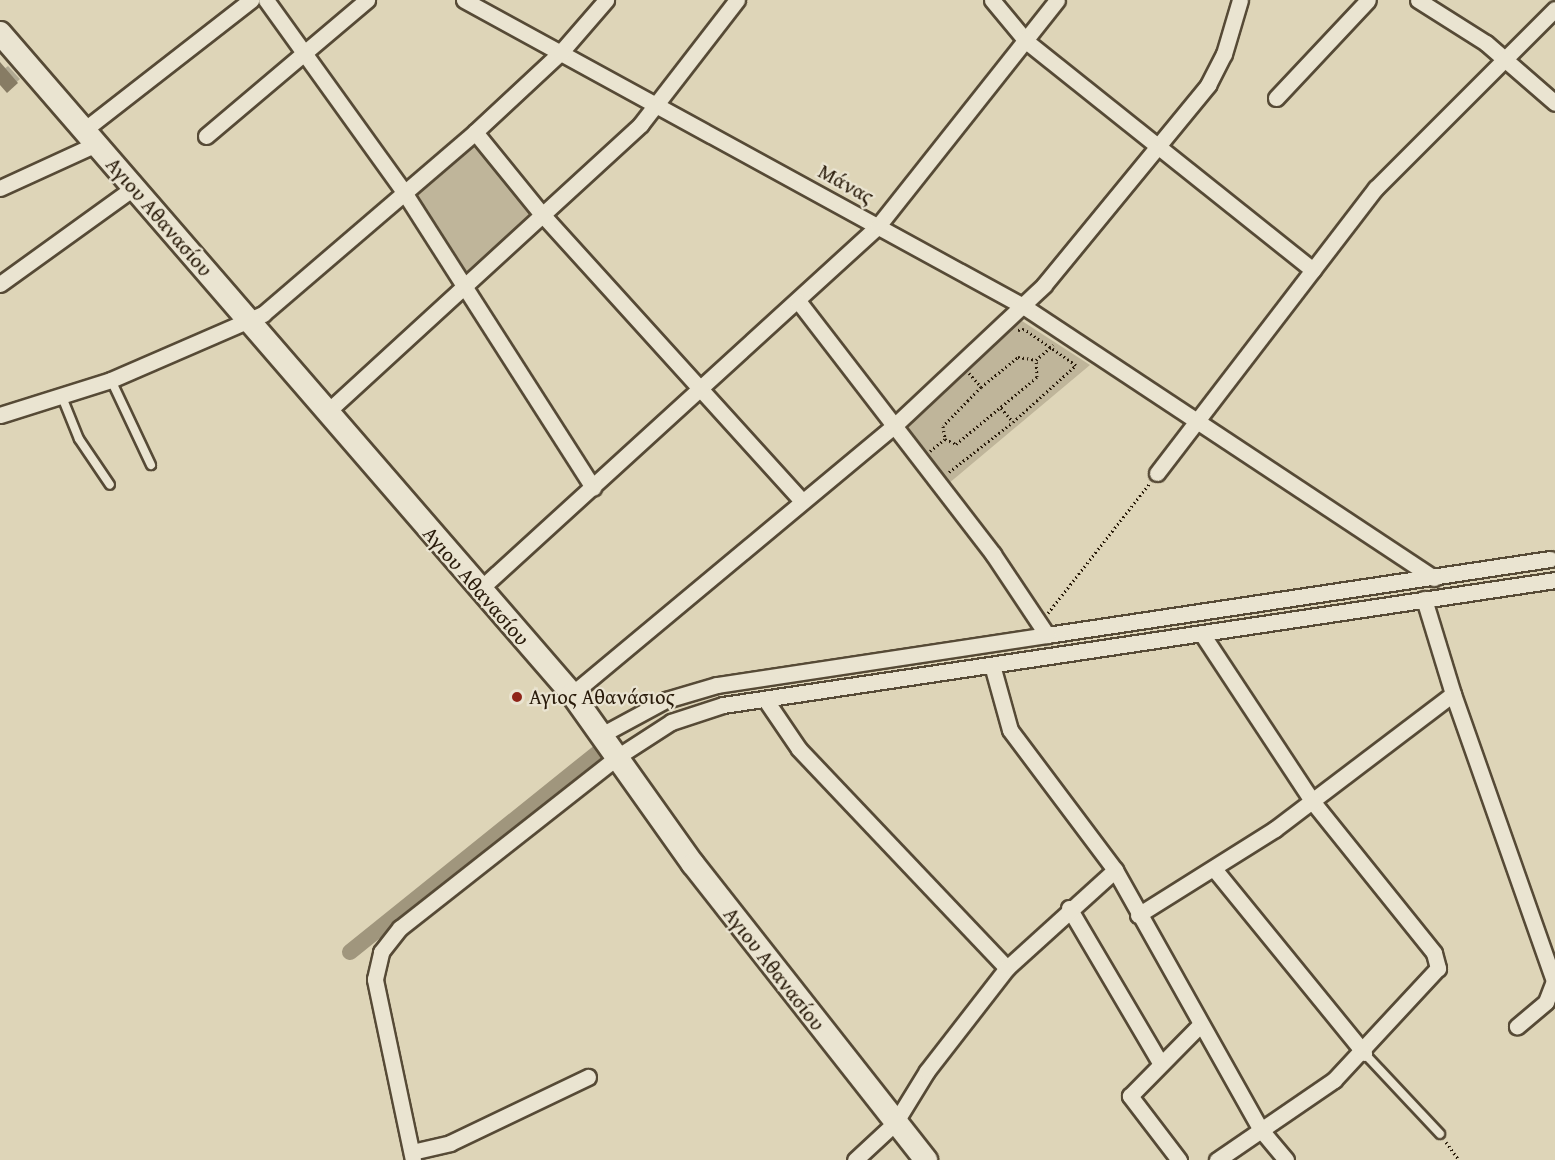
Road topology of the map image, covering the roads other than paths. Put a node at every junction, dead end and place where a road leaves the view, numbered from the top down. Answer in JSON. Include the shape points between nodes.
{"nodes":[{"id":1,"x":251,"y":0,"type":"edge"},
{"id":2,"x":266,"y":0,"type":"edge"},
{"id":3,"x":367,"y":0,"type":"edge"},
{"id":4,"x":464,"y":0,"type":"edge"},
{"id":5,"x":606,"y":0,"type":"edge"},
{"id":6,"x":737,"y":0,"type":"edge"},
{"id":7,"x":992,"y":0,"type":"edge"},
{"id":8,"x":1057,"y":0,"type":"edge"},
{"id":9,"x":1240,"y":0,"type":"edge"},
{"id":10,"x":1368,"y":0,"type":"edge"},
{"id":11,"x":1418,"y":0,"type":"edge"},
{"id":12,"x":1555,"y":9,"type":"edge"},
{"id":13,"x":0,"y":33,"type":"edge"},
{"id":14,"x":1026,"y":41,"type":"junction"},
{"id":15,"x":561,"y":52,"type":"junction"},
{"id":16,"x":307,"y":53,"type":"junction"},
{"id":17,"x":1502,"y":56,"type":"junction"},
{"id":18,"x":1276,"y":98,"type":"dead end"},
{"id":19,"x":1555,"y":103,"type":"edge"},
{"id":20,"x":659,"y":104,"type":"junction"},
{"id":21,"x":475,"y":132,"type":"junction"},
{"id":22,"x":206,"y":136,"type":"dead end"},
{"id":23,"x":90,"y":137,"type":"junction"},
{"id":24,"x":1160,"y":144,"type":"junction"},
{"id":25,"x":0,"y":188,"type":"edge"},
{"id":26,"x":133,"y":188,"type":"junction"},
{"id":27,"x":404,"y":192,"type":"junction"},
{"id":28,"x":540,"y":212,"type":"junction"},
{"id":29,"x":878,"y":226,"type":"junction"},
{"id":30,"x":1313,"y":270,"type":"junction"},
{"id":31,"x":464,"y":284,"type":"junction"},
{"id":32,"x":0,"y":285,"type":"edge"},
{"id":33,"x":798,"y":301,"type":"junction"},
{"id":34,"x":1023,"y":306,"type":"junction"},
{"id":35,"x":251,"y":322,"type":"junction"},
{"id":36,"x":111,"y":380,"type":"junction"},
{"id":37,"x":698,"y":391,"type":"junction"},
{"id":38,"x":62,"y":397,"type":"junction"},
{"id":39,"x":326,"y":412,"type":"junction"},
{"id":40,"x":0,"y":415,"type":"edge"},
{"id":41,"x":1200,"y":419,"type":"junction"},
{"id":42,"x":893,"y":427,"type":"junction"},
{"id":43,"x":151,"y":465,"type":"dead end"},
{"id":44,"x":1157,"y":473,"type":"road end"},
{"id":45,"x":110,"y":485,"type":"dead end"},
{"id":46,"x":592,"y":488,"type":"junction"},
{"id":47,"x":801,"y":500,"type":"junction"},
{"id":48,"x":1550,"y":558,"type":"dead end"},
{"id":49,"x":1434,"y":578,"type":"junction"},
{"id":50,"x":1555,"y":580,"type":"edge"},
{"id":51,"x":479,"y":590,"type":"junction"},
{"id":52,"x":1424,"y":599,"type":"junction"},
{"id":53,"x":1202,"y":634,"type":"junction"},
{"id":54,"x":1047,"y":636,"type":"junction"},
{"id":55,"x":992,"y":665,"type":"junction"},
{"id":56,"x":572,"y":694,"type":"junction"},
{"id":57,"x":1453,"y":694,"type":"junction"},
{"id":58,"x":765,"y":699,"type":"junction"},
{"id":59,"x":603,"y":734,"type":"junction"},
{"id":60,"x":617,"y":757,"type":"junction"},
{"id":61,"x":1312,"y":801,"type":"junction"},
{"id":62,"x":1115,"y":870,"type":"junction"},
{"id":63,"x":1215,"y":870,"type":"junction"},
{"id":64,"x":1069,"y":908,"type":"junction"},
{"id":65,"x":1138,"y":915,"type":"junction"},
{"id":66,"x":1007,"y":969,"type":"junction"},
{"id":67,"x":1200,"y":1025,"type":"junction"},
{"id":68,"x":1517,"y":1026,"type":"dead end"},
{"id":69,"x":1364,"y":1053,"type":"junction"},
{"id":70,"x":1159,"y":1061,"type":"junction"},
{"id":71,"x":588,"y":1077,"type":"dead end"},
{"id":72,"x":895,"y":1123,"type":"junction"},
{"id":73,"x":1261,"y":1130,"type":"junction"},
{"id":74,"x":1440,"y":1134,"type":"road end"},
{"id":75,"x":412,"y":1156,"type":"edge"},
{"id":76,"x":855,"y":1160,"type":"edge"},
{"id":77,"x":926,"y":1160,"type":"edge"},
{"id":78,"x":1179,"y":1160,"type":"edge"},
{"id":79,"x":1217,"y":1160,"type":"edge"},
{"id":80,"x":1286,"y":1160,"type":"edge"}],
"edges":[{"from":1,"to":23,"type":"street"},
{"from":2,"to":16,"type":"street"},
{"from":3,"to":16,"type":"street"},
{"from":4,"to":15,"type":"street","name":"Μάνας"},
{"from":5,"to":15,"type":"street"},
{"from":6,"to":20,"type":"street"},
{"from":7,"to":14,"type":"street"},
{"from":8,"to":14,"type":"street"},
{"from":9,"to":24,"type":"street","via":[[1217,70]]},
{"from":10,"to":18,"type":"street"},
{"from":11,"to":17,"type":"street"},
{"from":12,"to":17,"type":"street"},
{"from":13,"to":23,"type":"main road","name":"Αγιου Αθανασίου"},
{"from":14,"to":24,"type":"street"},
{"from":14,"to":29,"type":"street"},
{"from":15,"to":20,"type":"street","name":"Μάνας"},
{"from":15,"to":21,"type":"street"},
{"from":16,"to":22,"type":"street"},
{"from":16,"to":27,"type":"street"},
{"from":17,"to":19,"type":"street"},
{"from":17,"to":30,"type":"street","via":[[1376,188]]},
{"from":20,"to":28,"type":"street"},
{"from":20,"to":29,"type":"street","name":"Μάνας"},
{"from":21,"to":27,"type":"street"},
{"from":21,"to":28,"type":"street"},
{"from":23,"to":25,"type":"street"},
{"from":23,"to":26,"type":"main road","name":"Αγιου Αθανασίου"},
{"from":24,"to":30,"type":"street"},
{"from":24,"to":34,"type":"street"},
{"from":26,"to":32,"type":"street"},
{"from":26,"to":35,"type":"main road","name":"Αγιου Αθανασίου"},
{"from":27,"to":31,"type":"street"},
{"from":27,"to":35,"type":"street"},
{"from":28,"to":31,"type":"street"},
{"from":28,"to":37,"type":"street"},
{"from":29,"to":33,"type":"street"},
{"from":29,"to":34,"type":"street","name":"Μάνας"},
{"from":30,"to":41,"type":"street"},
{"from":31,"to":39,"type":"street"},
{"from":31,"to":46,"type":"street"},
{"from":33,"to":37,"type":"street"},
{"from":33,"to":42,"type":"street"},
{"from":34,"to":41,"type":"street","name":"Μάνας"},
{"from":34,"to":42,"type":"street","via":[[964,369]]},
{"from":35,"to":36,"type":"street"},
{"from":35,"to":39,"type":"main road","name":"Αγιου Αθανασίου"},
{"from":36,"to":38,"type":"street"},
{"from":36,"to":43,"type":"lane"},
{"from":37,"to":46,"type":"street"},
{"from":37,"to":47,"type":"street"},
{"from":38,"to":40,"type":"street"},
{"from":38,"to":45,"type":"lane","via":[[79,439]]},
{"from":39,"to":51,"type":"main road","name":"Αγιου Αθανασίου"},
{"from":41,"to":44,"type":"street"},
{"from":41,"to":49,"type":"street","name":"Μάνας"},
{"from":42,"to":47,"type":"street"},
{"from":42,"to":54,"type":"street","via":[[1041,621]]},
{"from":46,"to":51,"type":"street"},
{"from":47,"to":56,"type":"street"},
{"from":48,"to":49,"type":"street"},
{"from":49,"to":54,"type":"street"},
{"from":50,"to":52,"type":"street"},
{"from":51,"to":56,"type":"main road","name":"Αγιου Αθανασίου"},
{"from":52,"to":53,"type":"street"},
{"from":52,"to":57,"type":"street"},
{"from":53,"to":55,"type":"street"},
{"from":53,"to":61,"type":"street"},
{"from":54,"to":59,"type":"street","via":[[717,685],[666,700]]},
{"from":55,"to":58,"type":"street"},
{"from":55,"to":62,"type":"street","via":[[1010,730]]},
{"from":56,"to":59,"type":"main road","name":"Αγιου Αθανασίου"},
{"from":57,"to":61,"type":"street"},
{"from":57,"to":68,"type":"street","via":[[1554,981],[1545,1002]]},
{"from":58,"to":60,"type":"street","via":[[685,716]]},
{"from":58,"to":66,"type":"street","via":[[799,749]]},
{"from":59,"to":60,"type":"main road","name":"Αγιου Αθανασίου"},
{"from":60,"to":72,"type":"main road","name":"Αγιου Αθανασίου","via":[[693,864]]},
{"from":60,"to":75,"type":"street","via":[[400,928],[381,952],[375,979]]},
{"from":61,"to":63,"type":"street"},
{"from":61,"to":69,"type":"street","via":[[1438,961],[1435,974]]},
{"from":62,"to":64,"type":"street"},
{"from":62,"to":65,"type":"street"},
{"from":63,"to":65,"type":"street"},
{"from":63,"to":69,"type":"street"},
{"from":64,"to":66,"type":"street"},
{"from":64,"to":70,"type":"street"},
{"from":65,"to":67,"type":"street"},
{"from":66,"to":72,"type":"street","via":[[927,1071]]},
{"from":67,"to":70,"type":"street"},
{"from":67,"to":73,"type":"street"},
{"from":69,"to":73,"type":"street","via":[[1328,1086]]},
{"from":69,"to":74,"type":"lane"},
{"from":70,"to":78,"type":"street","via":[[1130,1096]]},
{"from":71,"to":75,"type":"street","via":[[450,1143]]},
{"from":72,"to":76,"type":"street"},
{"from":72,"to":77,"type":"main road","name":"Αγιου Αθανασίου"},
{"from":73,"to":79,"type":"street"},
{"from":73,"to":80,"type":"street"}]}
